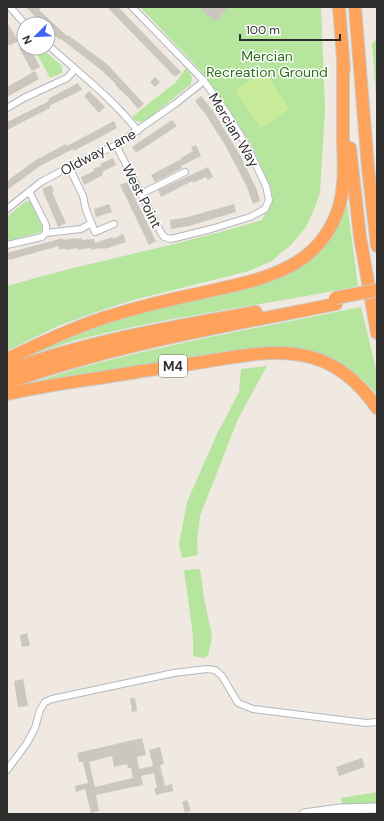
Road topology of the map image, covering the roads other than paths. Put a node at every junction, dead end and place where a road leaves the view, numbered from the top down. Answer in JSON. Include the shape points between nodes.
{"nodes":[{"id":1,"x":10,"y":7,"type":"edge"},
{"id":2,"x":132,"y":7,"type":"edge"},
{"id":3,"x":339,"y":7,"type":"edge"},
{"id":4,"x":355,"y":7,"type":"edge"},
{"id":5,"x":18,"y":16,"type":"edge"},
{"id":6,"x":56,"y":52,"type":"edge"},
{"id":7,"x":343,"y":62,"type":"junction"},
{"id":8,"x":75,"y":69,"type":"junction"},
{"id":9,"x":204,"y":81,"type":"junction"},
{"id":10,"x":7,"y":108,"type":"edge"},
{"id":11,"x":138,"y":131,"type":"junction"},
{"id":12,"x":116,"y":145,"type":"junction"},
{"id":13,"x":69,"y":167,"type":"junction"},
{"id":14,"x":185,"y":172,"type":"dead end"},
{"id":15,"x":29,"y":191,"type":"junction"},
{"id":16,"x":141,"y":194,"type":"junction"},
{"id":17,"x":7,"y":208,"type":"edge"},
{"id":18,"x":265,"y":209,"type":"joint"},
{"id":19,"x":114,"y":224,"type":"dead end"},
{"id":20,"x":88,"y":225,"type":"dead end"},
{"id":21,"x":46,"y":233,"type":"junction"},
{"id":22,"x":7,"y":245,"type":"edge"},
{"id":23,"x":377,"y":246,"type":"edge"},
{"id":24,"x":377,"y":290,"type":"edge"},
{"id":25,"x":377,"y":297,"type":"edge"},
{"id":26,"x":336,"y":301,"type":"junction"},
{"id":27,"x":377,"y":332,"type":"edge"},
{"id":28,"x":7,"y":359,"type":"edge"},
{"id":29,"x":7,"y":371,"type":"edge"},
{"id":30,"x":7,"y":383,"type":"edge"},
{"id":31,"x":7,"y":394,"type":"edge"},
{"id":32,"x":377,"y":408,"type":"edge"},
{"id":33,"x":377,"y":722,"type":"edge"},
{"id":34,"x":7,"y":770,"type":"edge"},
{"id":35,"x":377,"y":808,"type":"edge"},
{"id":36,"x":304,"y":814,"type":"edge"}],
"edges":[{"from":1,"to":5,"type":"street"},
{"from":2,"to":9,"type":"street","name":"Mercian Way"},
{"from":3,"to":7,"type":"highway"},
{"from":4,"to":23,"type":"highway"},
{"from":6,"to":8,"type":"street"},
{"from":7,"to":27,"type":"highway","via":[[360,237]]},
{"from":7,"to":28,"type":"highway","via":[[343,170],[340,202],[327,233],[306,256],[264,278],[152,304],[101,319]]},
{"from":8,"to":10,"type":"street","via":[[67,78]]},
{"from":8,"to":11,"type":"street","via":[[124,113]]},
{"from":9,"to":11,"type":"street","name":"Oldway Lane"},
{"from":9,"to":18,"type":"street","name":"Mercian Way","via":[[228,113],[259,170],[269,200]]},
{"from":11,"to":12,"type":"street","name":"Oldway Lane"},
{"from":12,"to":13,"type":"street","name":"Oldway Lane"},
{"from":12,"to":16,"type":"street","name":"West Point"},
{"from":13,"to":15,"type":"street","name":"Oldway Lane"},
{"from":13,"to":19,"type":"street","via":[[83,196],[95,232]]},
{"from":14,"to":16,"type":"street"},
{"from":15,"to":17,"type":"street","name":"Oldway Lane"},
{"from":15,"to":21,"type":"street","via":[[46,225]]},
{"from":16,"to":18,"type":"street","name":"West Point","via":[[164,237],[171,239],[250,217]]},
{"from":20,"to":21,"type":"street","via":[[81,229]]},
{"from":21,"to":22,"type":"street","via":[[42,237]]},
{"from":24,"to":26,"type":"highway","number":"M4","bridge":true},
{"from":25,"to":26,"type":"highway","number":"M4"},
{"from":26,"to":29,"type":"highway","number":"M4","via":[[132,335]]},
{"from":26,"to":30,"type":"highway","number":"M4","via":[[122,349],[66,363]]},
{"from":31,"to":32,"type":"highway","number":"M4","via":[[246,355],[286,353],[314,358],[332,365],[363,389]]},
{"from":33,"to":34,"type":"street","via":[[366,723],[253,709],[238,702],[218,673],[208,668],[174,673],[46,702],[40,710],[27,743]]},
{"from":35,"to":36,"type":"main road","via":[[340,809]]}]}
